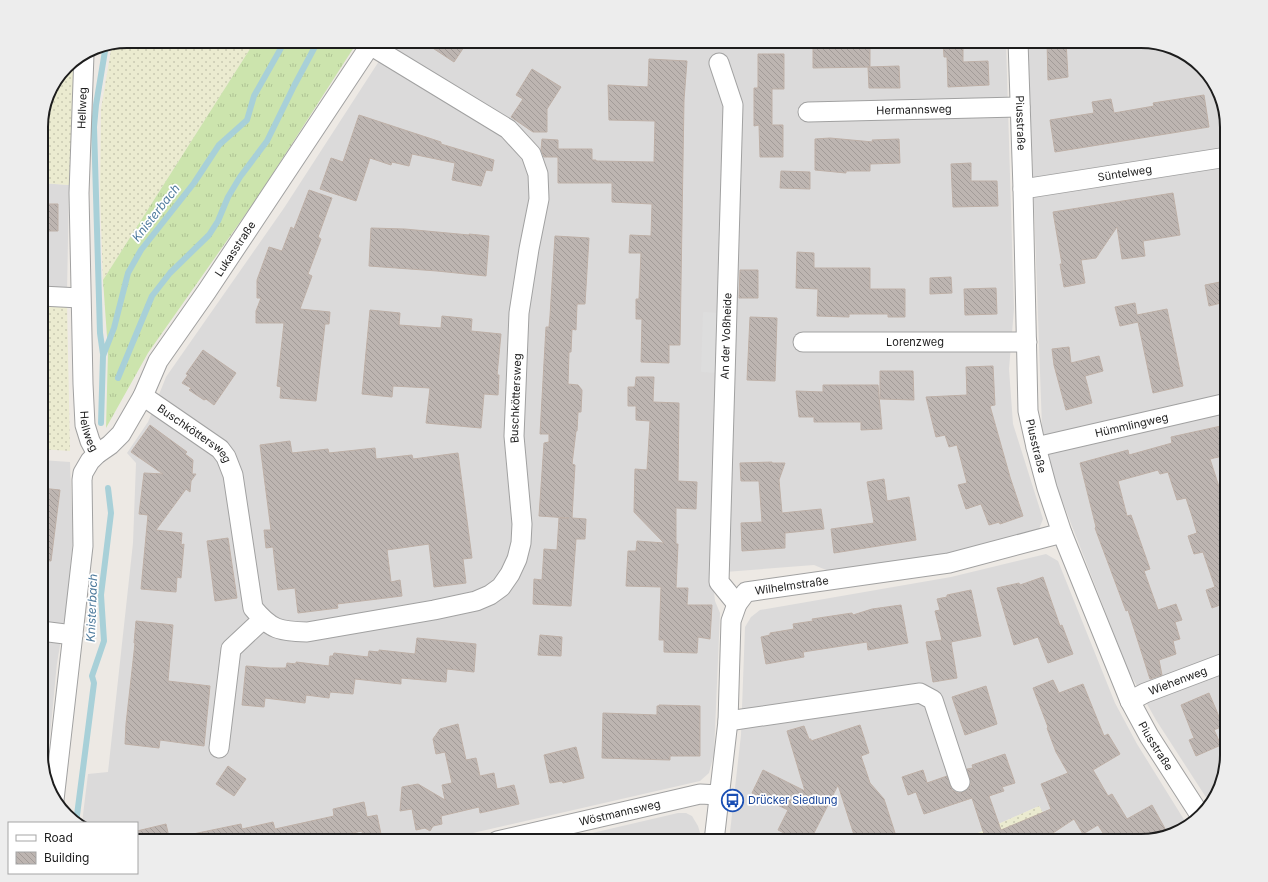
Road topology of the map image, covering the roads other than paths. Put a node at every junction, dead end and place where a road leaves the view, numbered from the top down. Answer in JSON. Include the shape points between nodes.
{"nodes":[{"id":1,"x":368,"y":48,"type":"edge"},
{"id":2,"x":379,"y":48,"type":"edge"},
{"id":3,"x":1018,"y":48,"type":"edge"},
{"id":4,"x":84,"y":61,"type":"edge"},
{"id":5,"x":719,"y":63,"type":"dead end"},
{"id":6,"x":1020,"y":107,"type":"junction"},
{"id":7,"x":808,"y":112,"type":"dead end"},
{"id":8,"x":1220,"y":158,"type":"edge"},
{"id":9,"x":1023,"y":189,"type":"junction"},
{"id":10,"x":48,"y":296,"type":"edge"},
{"id":11,"x":80,"y":298,"type":"junction"},
{"id":12,"x":803,"y":342,"type":"dead end"},
{"id":13,"x":1027,"y":342,"type":"junction"},
{"id":14,"x":143,"y":396,"type":"junction"},
{"id":15,"x":1220,"y":405,"type":"edge"},
{"id":16,"x":1036,"y":447,"type":"junction"},
{"id":17,"x":97,"y":454,"type":"junction"},
{"id":18,"x":1062,"y":533,"type":"junction"},
{"id":19,"x":736,"y":604,"type":"junction"},
{"id":20,"x":262,"y":620,"type":"junction"},
{"id":21,"x":48,"y":632,"type":"edge"},
{"id":22,"x":73,"y":635,"type":"junction"},
{"id":23,"x":1220,"y":665,"type":"edge"},
{"id":24,"x":1130,"y":701,"type":"junction"},
{"id":25,"x":728,"y":721,"type":"junction"},
{"id":26,"x":219,"y":748,"type":"dead end"},
{"id":27,"x":960,"y":782,"type":"dead end"},
{"id":28,"x":55,"y":788,"type":"edge"},
{"id":29,"x":719,"y":795,"type":"junction"},
{"id":30,"x":1197,"y":810,"type":"edge"},
{"id":31,"x":527,"y":834,"type":"edge"},
{"id":32,"x":715,"y":834,"type":"edge"}],
"edges":[{"from":1,"to":14,"type":"street","name":"Lukasstraße","via":[[212,284],[158,361]]},
{"from":2,"to":20,"type":"street","name":"Buschköttersweg","via":[[508,129],[531,154],[538,174],[539,199],[518,320],[514,436],[522,524],[521,543],[517,559],[501,587],[476,601],[307,632],[287,632],[274,628]]},
{"from":3,"to":6,"type":"street","name":"Piusstraße"},
{"from":4,"to":11,"type":"street","name":"Hellweg","via":[[79,192]]},
{"from":5,"to":19,"type":"street","name":"An der Voßheide","via":[[733,105],[719,582]]},
{"from":6,"to":7,"type":"street","name":"Hermannsweg"},
{"from":6,"to":9,"type":"street","name":"Piusstraße"},
{"from":8,"to":9,"type":"street","name":"Süntelweg"},
{"from":9,"to":13,"type":"street","name":"Piusstraße"},
{"from":10,"to":11,"type":"street"},
{"from":11,"to":17,"type":"street","name":"Hellweg","via":[[85,425]]},
{"from":12,"to":13,"type":"street","name":"Lorenzweg"},
{"from":13,"to":16,"type":"street","name":"Piusstraße","via":[[1028,411]]},
{"from":14,"to":17,"type":"street","name":"Lukasstraße","via":[[121,434]]},
{"from":14,"to":20,"type":"street","name":"Buschköttersweg","via":[[220,449],[226,457],[233,475],[253,608]]},
{"from":15,"to":16,"type":"street","name":"Hümmlingweg"},
{"from":16,"to":18,"type":"street","name":"Piusstraße"},
{"from":17,"to":22,"type":"street","name":"Hellweg","via":[[86,467],[82,480],[83,546]]},
{"from":18,"to":19,"type":"street","name":"Wilhelmstraße","via":[[949,563],[746,592]]},
{"from":18,"to":24,"type":"street","name":"Piusstraße"},
{"from":19,"to":25,"type":"street","via":[[731,621]]},
{"from":20,"to":26,"type":"street","via":[[231,649]]},
{"from":21,"to":22,"type":"street"},
{"from":22,"to":28,"type":"street","name":"Hellweg"},
{"from":23,"to":24,"type":"street","name":"Wiehenweg"},
{"from":24,"to":30,"type":"street","name":"Piusstraße","via":[[1149,736]]},
{"from":25,"to":27,"type":"street","via":[[920,693],[933,700]]},
{"from":25,"to":29,"type":"street"},
{"from":29,"to":31,"type":"street","name":"Wöstmannsweg","via":[[700,794]]},
{"from":29,"to":32,"type":"street"}]}
